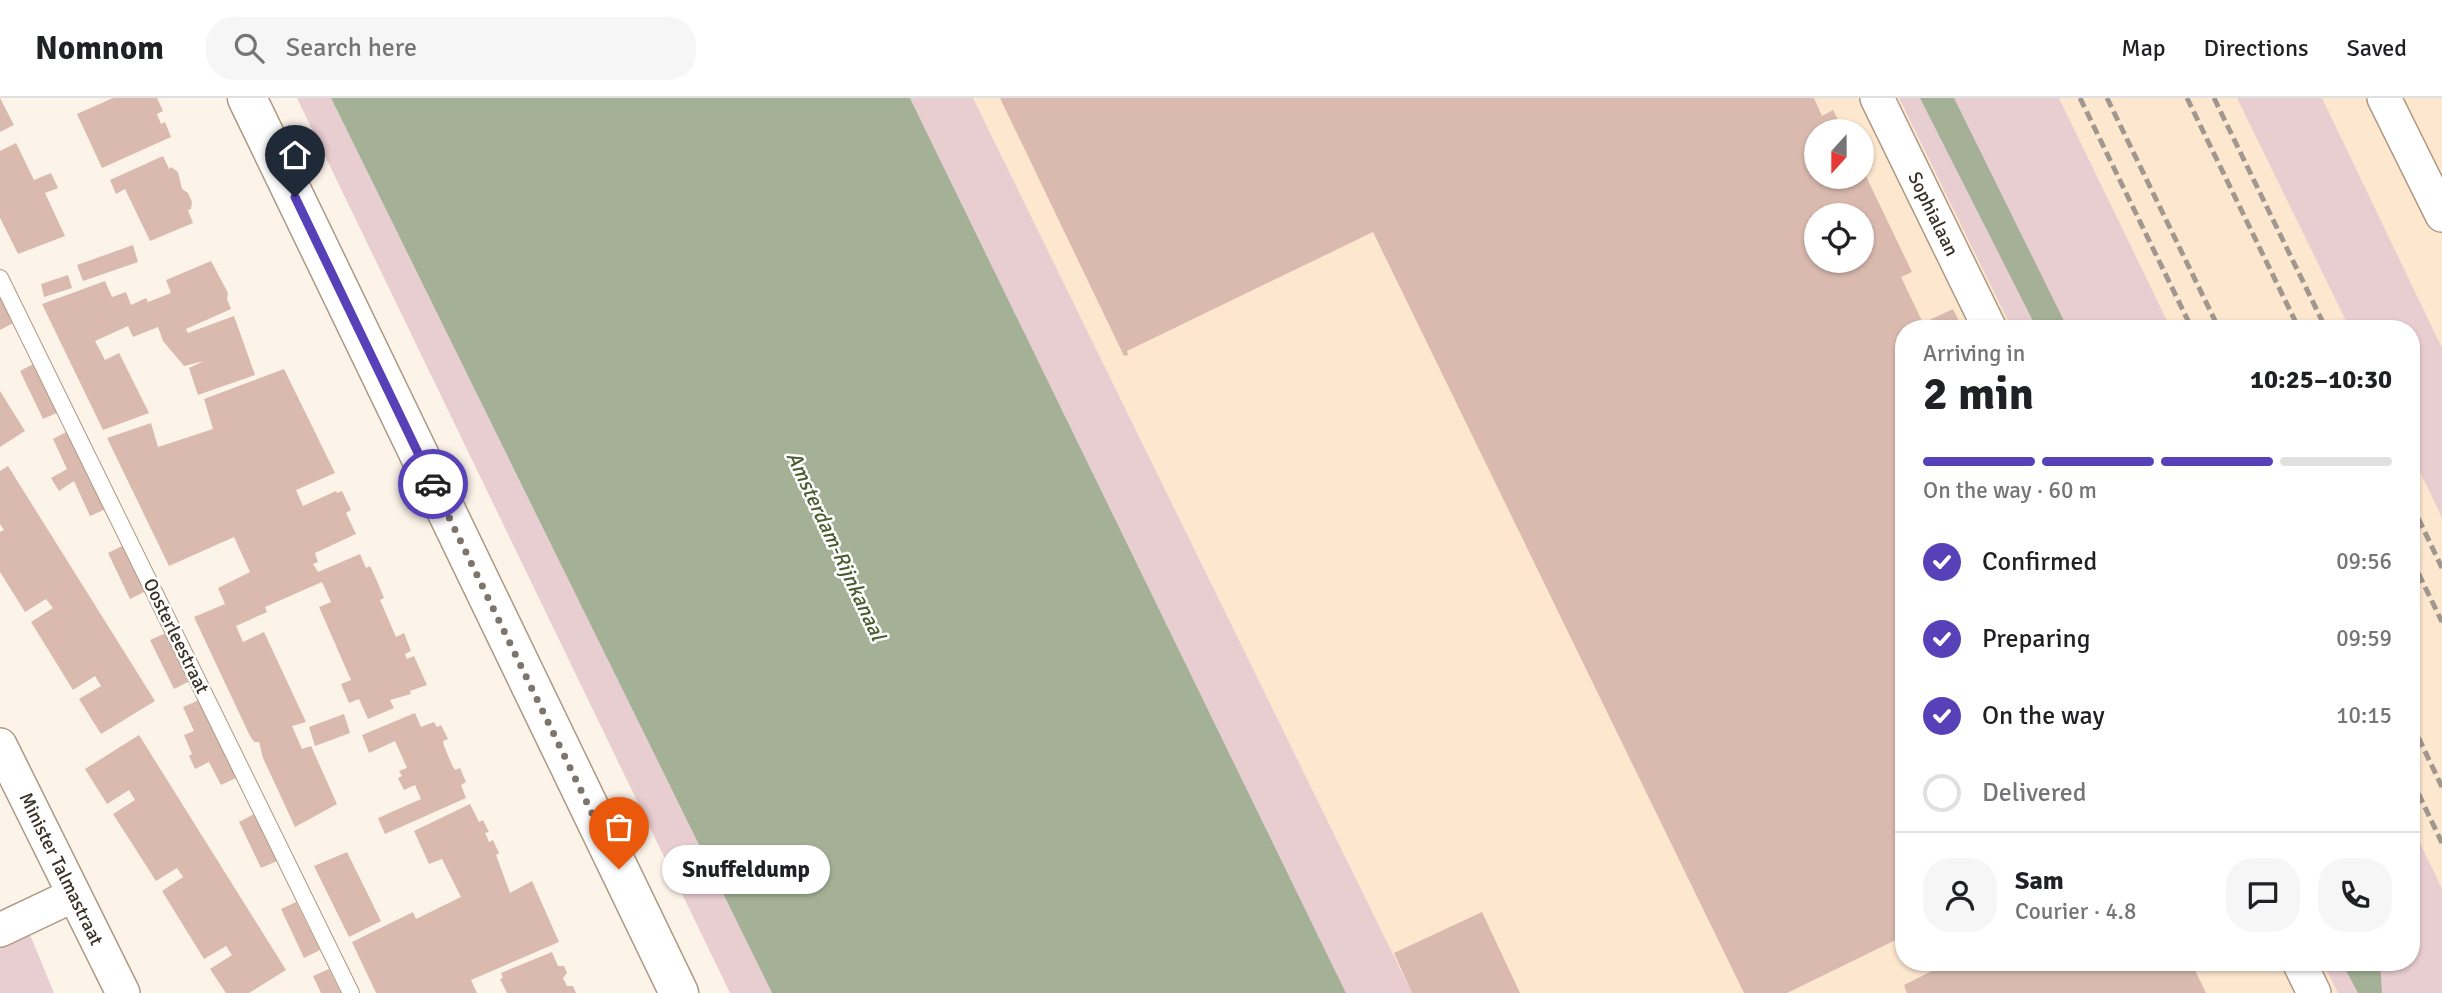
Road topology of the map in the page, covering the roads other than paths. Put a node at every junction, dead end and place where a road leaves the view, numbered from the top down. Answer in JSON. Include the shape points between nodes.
{"nodes":[{"id":1,"x":247,"y":98,"type":"edge"},
{"id":2,"x":1877,"y":98,"type":"edge"},
{"id":3,"x":2384,"y":98,"type":"edge"},
{"id":4,"x":2442,"y":215,"type":"edge"},
{"id":5,"x":0,"y":278,"type":"edge"},
{"id":6,"x":1986,"y":320,"type":"edge"},
{"id":7,"x":0,"y":745,"type":"edge"},
{"id":8,"x":74,"y":895,"type":"junction"},
{"id":9,"x":0,"y":930,"type":"edge"},
{"id":10,"x":2303,"y":971,"type":"edge"},
{"id":11,"x":122,"y":993,"type":"edge"},
{"id":12,"x":351,"y":993,"type":"edge"},
{"id":13,"x":679,"y":993,"type":"edge"},
{"id":14,"x":2314,"y":993,"type":"edge"}],
"edges":[{"from":1,"to":13,"type":"main road"},
{"from":2,"to":6,"type":"street","name":"Sophialaan"},
{"from":3,"to":4,"type":"street"},
{"from":5,"to":12,"type":"lane","name":"Oosterleestraat"},
{"from":7,"to":8,"type":"street","name":"Minister Talmastraat"},
{"from":8,"to":9,"type":"street"},
{"from":8,"to":11,"type":"street","name":"Minister Talmastraat"},
{"from":10,"to":14,"type":"street"}]}
